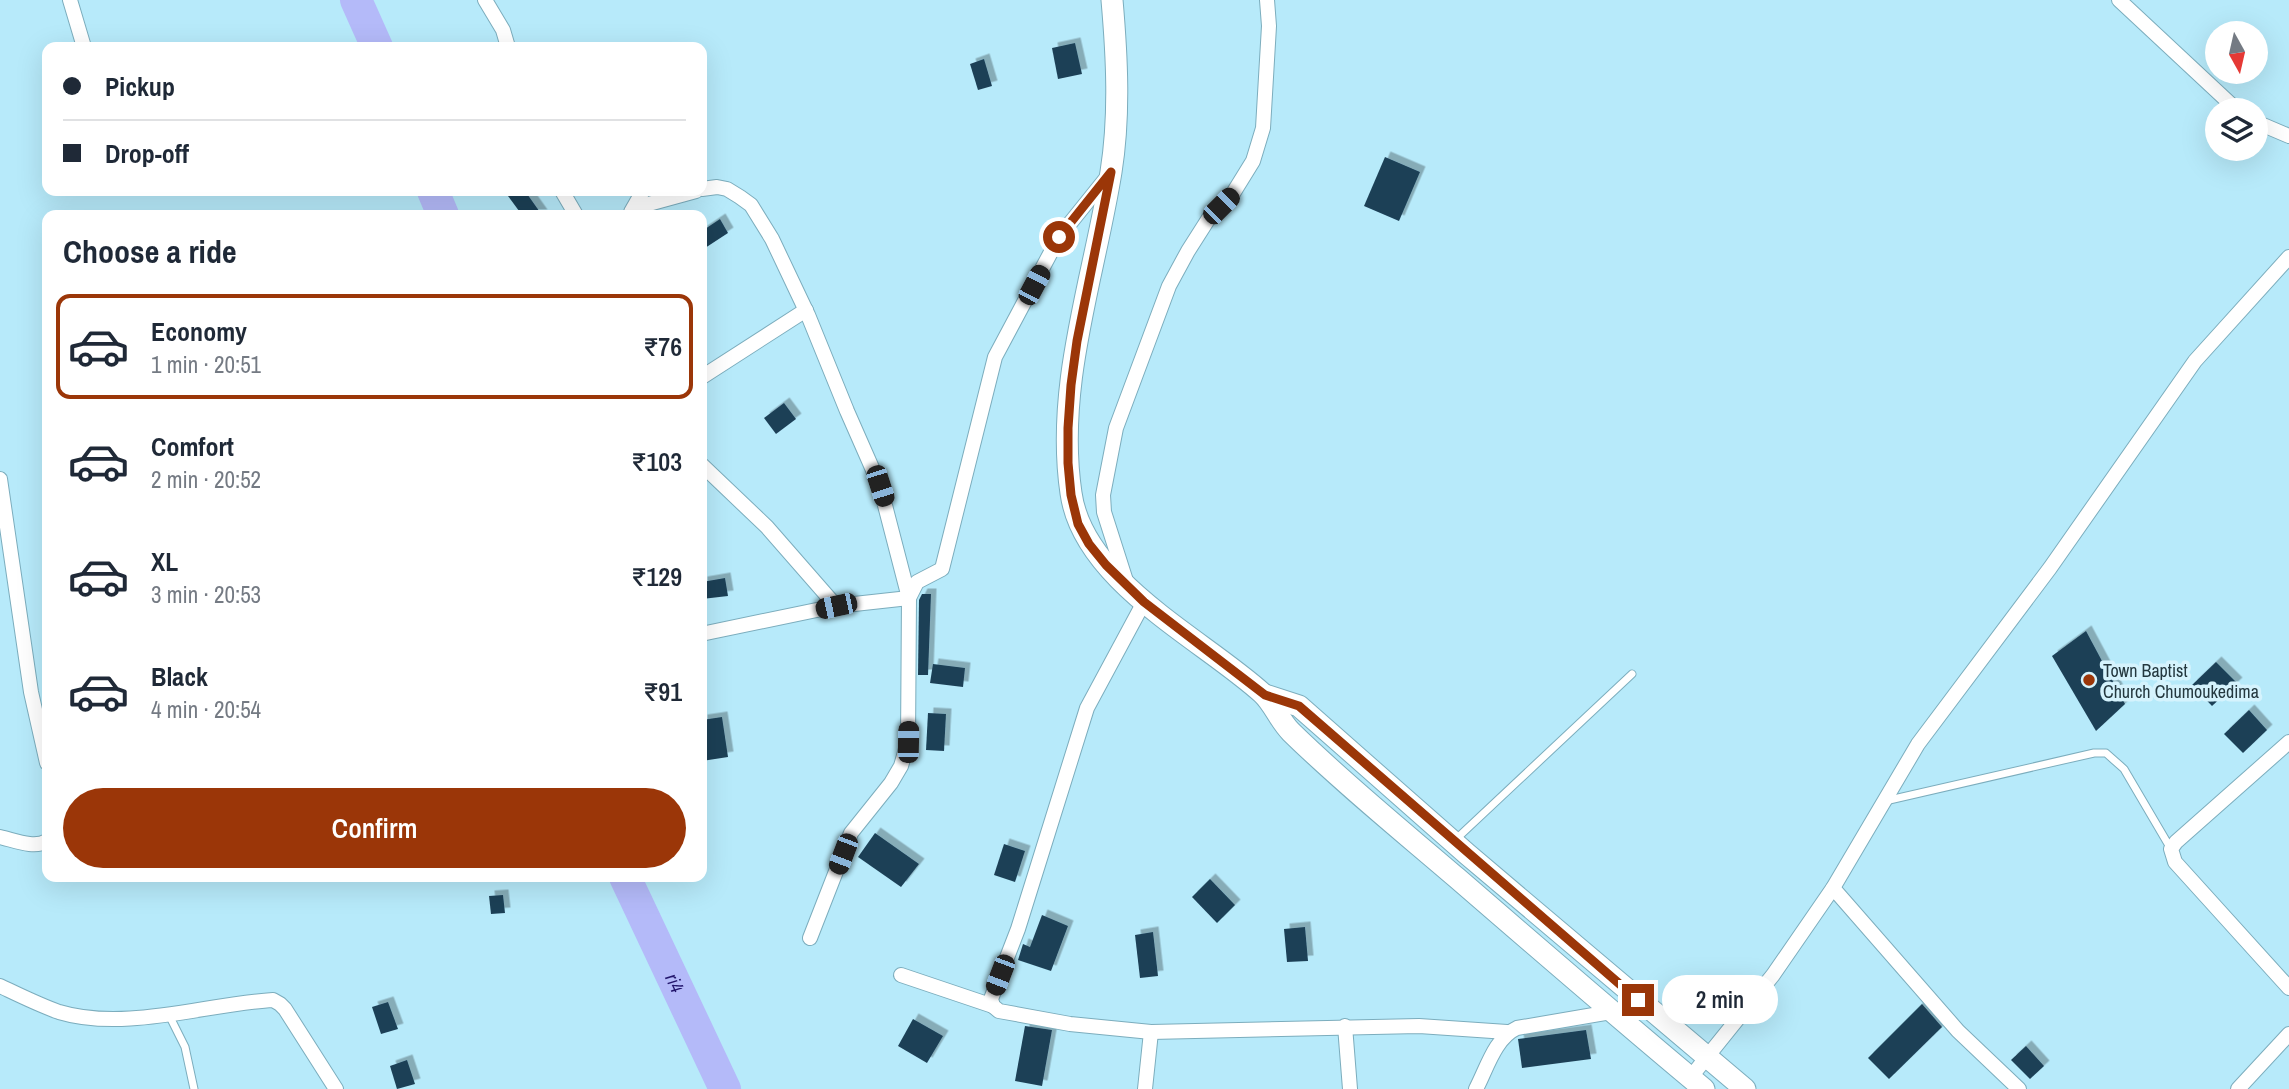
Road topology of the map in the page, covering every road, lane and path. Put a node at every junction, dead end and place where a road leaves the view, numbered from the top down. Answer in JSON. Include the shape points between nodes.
{"nodes":[{"id":1,"x":70,"y":0,"type":"edge"},
{"id":2,"x":485,"y":0,"type":"edge"},
{"id":3,"x":1112,"y":0,"type":"edge"},
{"id":4,"x":1267,"y":0,"type":"edge"},
{"id":5,"x":2119,"y":0,"type":"edge"},
{"id":6,"x":83,"y":42,"type":"edge"},
{"id":7,"x":507,"y":42,"type":"edge"},
{"id":8,"x":2224,"y":98,"type":"edge"},
{"id":9,"x":2268,"y":127,"type":"edge"},
{"id":10,"x":2289,"y":136,"type":"edge"},
{"id":11,"x":1111,"y":172,"type":"junction"},
{"id":12,"x":707,"y":188,"type":"edge"},
{"id":13,"x":681,"y":196,"type":"edge"},
{"id":14,"x":637,"y":210,"type":"edge"},
{"id":15,"x":2289,"y":257,"type":"edge"},
{"id":16,"x":806,"y":310,"type":"junction"},
{"id":17,"x":707,"y":374,"type":"edge"},
{"id":18,"x":707,"y":470,"type":"edge"},
{"id":19,"x":0,"y":479,"type":"edge"},
{"id":20,"x":1128,"y":586,"type":"junction"},
{"id":21,"x":909,"y":598,"type":"junction"},
{"id":22,"x":1144,"y":602,"type":"junction"},
{"id":23,"x":836,"y":606,"type":"junction"},
{"id":24,"x":707,"y":633,"type":"edge"},
{"id":25,"x":1632,"y":674,"type":"dead end"},
{"id":26,"x":1265,"y":695,"type":"junction"},
{"id":27,"x":42,"y":739,"type":"edge"},
{"id":28,"x":2289,"y":742,"type":"edge"},
{"id":29,"x":1884,"y":802,"type":"junction"},
{"id":30,"x":0,"y":837,"type":"edge"},
{"id":31,"x":1453,"y":841,"type":"junction"},
{"id":32,"x":42,"y":844,"type":"edge"},
{"id":33,"x":2171,"y":849,"type":"junction"},
{"id":34,"x":1833,"y":888,"type":"junction"},
{"id":35,"x":810,"y":938,"type":"dead end"},
{"id":36,"x":901,"y":975,"type":"dead end"},
{"id":37,"x":0,"y":986,"type":"edge"},
{"id":38,"x":2289,"y":988,"type":"edge"},
{"id":39,"x":993,"y":1006,"type":"junction"},
{"id":40,"x":1611,"y":1012,"type":"junction"},
{"id":41,"x":169,"y":1015,"type":"junction"},
{"id":42,"x":1345,"y":1026,"type":"junction"},
{"id":43,"x":1151,"y":1032,"type":"junction"},
{"id":44,"x":1507,"y":1032,"type":"junction"},
{"id":45,"x":2289,"y":1034,"type":"edge"},
{"id":46,"x":1708,"y":1058,"type":"junction"},
{"id":47,"x":1697,"y":1083,"type":"edge"},
{"id":48,"x":194,"y":1089,"type":"edge"},
{"id":49,"x":336,"y":1089,"type":"edge"},
{"id":50,"x":1145,"y":1089,"type":"edge"},
{"id":51,"x":1350,"y":1089,"type":"edge"},
{"id":52,"x":1476,"y":1089,"type":"edge"},
{"id":53,"x":1745,"y":1089,"type":"edge"},
{"id":54,"x":2019,"y":1089,"type":"edge"},
{"id":55,"x":2238,"y":1089,"type":"edge"}],
"edges":[{"from":1,"to":6,"type":"street"},
{"from":2,"to":7,"type":"street"},
{"from":3,"to":11,"type":"main road","via":[[1116,71]]},
{"from":4,"to":20,"type":"street","via":[[1262,128],[1253,161],[1181,262],[1116,428],[1104,512]]},
{"from":5,"to":8,"type":"street"},
{"from":9,"to":10,"type":"street"},
{"from":11,"to":20,"type":"main road","via":[[1077,341],[1068,463],[1078,524],[1089,544]]},
{"from":11,"to":21,"type":"street","via":[[1059,237],[995,357],[942,569],[917,582]]},
{"from":12,"to":16,"type":"street","via":[[727,189],[751,205]]},
{"from":13,"to":14,"type":"street"},
{"from":15,"to":29,"type":"street","via":[[2195,361],[2050,568],[1918,744]]},
{"from":16,"to":17,"type":"street"},
{"from":16,"to":21,"type":"street","via":[[880,486]]},
{"from":18,"to":23,"type":"street","via":[[767,527]]},
{"from":19,"to":27,"type":"street"},
{"from":20,"to":22,"type":"main road"},
{"from":21,"to":23,"type":"street"},
{"from":21,"to":35,"type":"street","via":[[908,742],[891,783],[851,833]]},
{"from":22,"to":26,"type":"main road"},
{"from":22,"to":39,"type":"street","via":[[1087,708],[991,999]]},
{"from":23,"to":24,"type":"street"},
{"from":25,"to":31,"type":"lane"},
{"from":26,"to":31,"type":"main road","via":[[1299,706]]},
{"from":26,"to":40,"type":"main road","via":[[1287,729]]},
{"from":28,"to":33,"type":"street"},
{"from":29,"to":33,"type":"lane","via":[[2106,753],[2124,769]]},
{"from":29,"to":34,"type":"street"},
{"from":30,"to":32,"type":"street"},
{"from":31,"to":46,"type":"main road"},
{"from":33,"to":38,"type":"street","via":[[2175,862]]},
{"from":34,"to":46,"type":"street"},
{"from":34,"to":54,"type":"street","via":[[1958,1031]]},
{"from":36,"to":39,"type":"street"},
{"from":37,"to":41,"type":"street","via":[[60,1012],[90,1018]]},
{"from":39,"to":43,"type":"street","via":[[999,1011],[1070,1024]]},
{"from":40,"to":44,"type":"street"},
{"from":40,"to":47,"type":"main road"},
{"from":41,"to":48,"type":"lane","via":[[185,1047]]},
{"from":41,"to":49,"type":"street","via":[[273,1000],[285,1009]]},
{"from":42,"to":43,"type":"street"},
{"from":42,"to":44,"type":"street"},
{"from":42,"to":51,"type":"street"},
{"from":43,"to":50,"type":"street"},
{"from":44,"to":52,"type":"street"},
{"from":45,"to":55,"type":"street"},
{"from":46,"to":47,"type":"street"},
{"from":46,"to":53,"type":"main road"}]}
